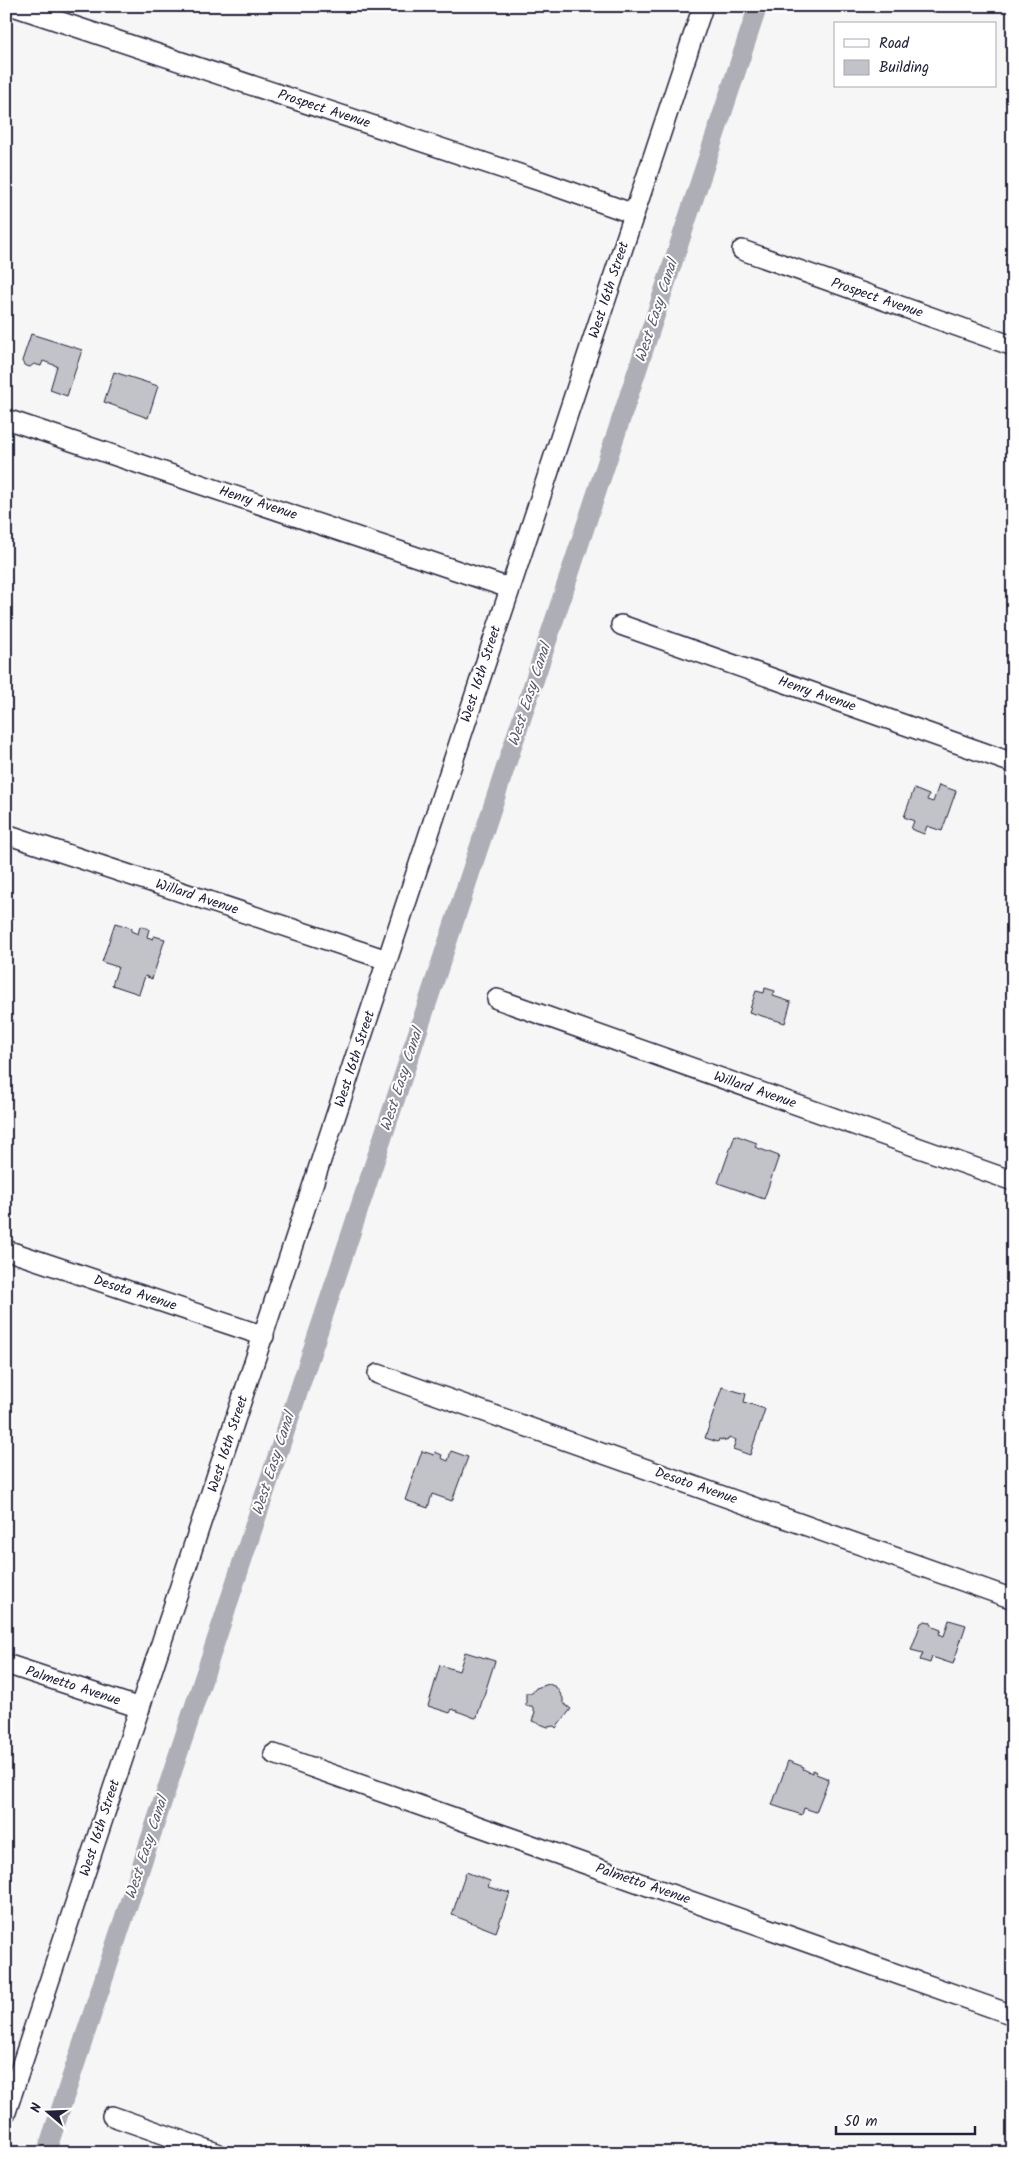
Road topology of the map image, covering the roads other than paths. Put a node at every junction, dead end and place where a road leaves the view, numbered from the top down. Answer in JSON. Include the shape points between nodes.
{"nodes":[{"id":1,"x":13,"y":6,"type":"edge"},
{"id":2,"x":703,"y":6,"type":"edge"},
{"id":3,"x":634,"y":214,"type":"junction"},
{"id":4,"x":742,"y":250,"type":"dead end"},
{"id":5,"x":1013,"y":346,"type":"edge"},
{"id":6,"x":6,"y":419,"type":"edge"},
{"id":7,"x":510,"y":588,"type":"junction"},
{"id":8,"x":621,"y":625,"type":"dead end"},
{"id":9,"x":1013,"y":763,"type":"edge"},
{"id":10,"x":6,"y":834,"type":"edge"},
{"id":11,"x":387,"y":960,"type":"junction"},
{"id":12,"x":497,"y":999,"type":"dead end"},
{"id":13,"x":1013,"y":1181,"type":"edge"},
{"id":14,"x":6,"y":1250,"type":"edge"},
{"id":15,"x":264,"y":1336,"type":"junction"},
{"id":16,"x":378,"y":1374,"type":"dead end"},
{"id":17,"x":1013,"y":1599,"type":"edge"},
{"id":18,"x":6,"y":1664,"type":"edge"},
{"id":19,"x":140,"y":1708,"type":"junction"},
{"id":20,"x":274,"y":1754,"type":"dead end"},
{"id":21,"x":1013,"y":2015,"type":"edge"},
{"id":22,"x":11,"y":2083,"type":"edge"},
{"id":23,"x":6,"y":2112,"type":"edge"},
{"id":24,"x":112,"y":2116,"type":"dead end"},
{"id":25,"x":217,"y":2153,"type":"edge"}],
"edges":[{"from":1,"to":3,"type":"street","name":"Prospect Avenue"},
{"from":2,"to":3,"type":"street","name":"West 16th Street"},
{"from":3,"to":7,"type":"street","name":"West 16th Street"},
{"from":4,"to":5,"type":"street","name":"Prospect Avenue"},
{"from":6,"to":7,"type":"street","name":"Henry Avenue"},
{"from":7,"to":11,"type":"street","name":"West 16th Street"},
{"from":8,"to":9,"type":"street","name":"Henry Avenue"},
{"from":10,"to":11,"type":"street","name":"Willard Avenue"},
{"from":11,"to":15,"type":"street","name":"West 16th Street"},
{"from":12,"to":13,"type":"street","name":"Willard Avenue"},
{"from":14,"to":15,"type":"street","name":"Desota Avenue"},
{"from":15,"to":19,"type":"street","name":"West 16th Street"},
{"from":16,"to":17,"type":"street","name":"Desoto Avenue"},
{"from":18,"to":19,"type":"street","name":"Palmetto Avenue"},
{"from":19,"to":22,"type":"street","name":"West 16th Street"},
{"from":20,"to":21,"type":"street","name":"Palmetto Avenue"},
{"from":22,"to":23,"type":"street","name":"West 16th Street"},
{"from":24,"to":25,"type":"street"}]}
